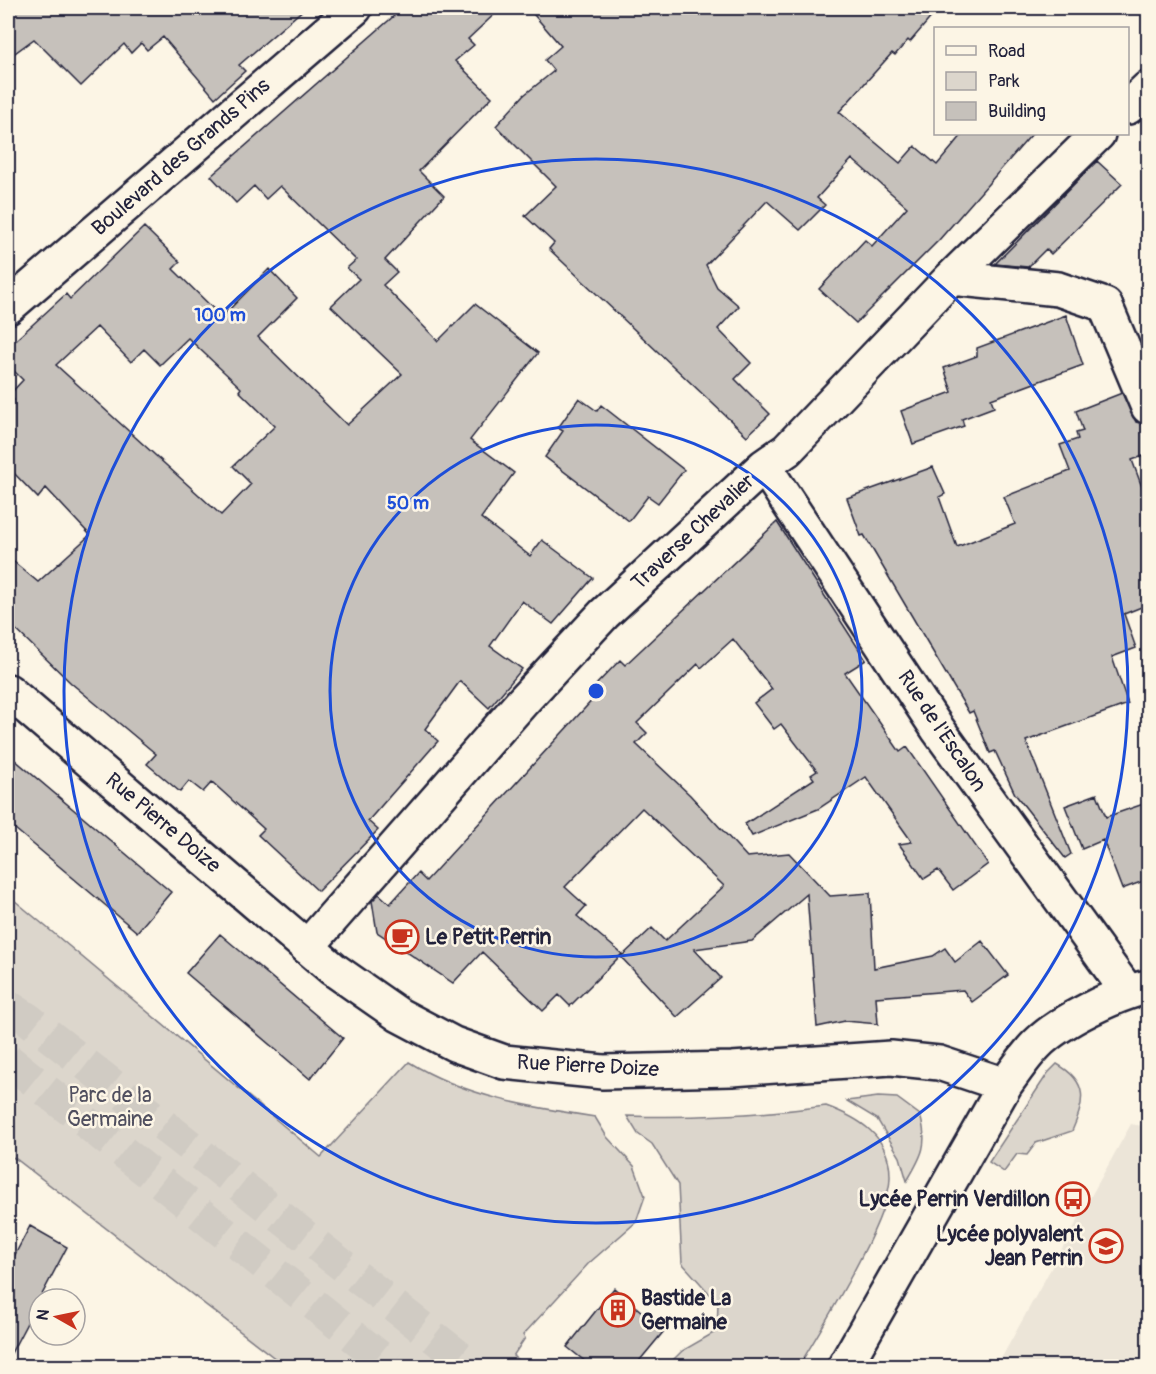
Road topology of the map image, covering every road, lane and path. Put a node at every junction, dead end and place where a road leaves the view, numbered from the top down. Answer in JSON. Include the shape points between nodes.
{"nodes":[{"id":1,"x":355,"y":8,"type":"edge"},
{"id":2,"x":1149,"y":88,"type":"edge"},
{"id":3,"x":1129,"y":106,"type":"edge"},
{"id":4,"x":1097,"y":135,"type":"edge"},
{"id":5,"x":951,"y":278,"type":"junction"},
{"id":6,"x":8,"y":308,"type":"edge"},
{"id":7,"x":1149,"y":407,"type":"edge"},
{"id":8,"x":764,"y":466,"type":"junction"},
{"id":9,"x":8,"y":691,"type":"edge"},
{"id":10,"x":307,"y":947,"type":"junction"},
{"id":11,"x":1138,"y":989,"type":"edge"},
{"id":12,"x":1005,"y":1084,"type":"junction"},
{"id":13,"x":845,"y":1366,"type":"edge"}],
"edges":[{"from":1,"to":6,"type":"street","name":"Boulevard des Grands Pins"},
{"from":2,"to":3,"type":"street"},
{"from":4,"to":5,"type":"street","name":"Traverse Chevalier"},
{"from":5,"to":7,"type":"street","via":[[1058,289],[1105,305]]},
{"from":5,"to":8,"type":"street","name":"Traverse Chevalier","via":[[787,450]]},
{"from":8,"to":10,"type":"street","name":"Traverse Chevalier","via":[[604,614]]},
{"from":8,"to":11,"type":"street","name":"Rue de l'Escalon","via":[[937,728]]},
{"from":9,"to":10,"type":"street","name":"Rue Pierre Doize"},
{"from":10,"to":12,"type":"street","name":"Rue Pierre Doize","via":[[399,1015],[454,1044],[504,1062],[603,1072],[732,1069],[891,1058],[939,1063]]},
{"from":11,"to":12,"type":"street","via":[[1072,1020],[1038,1043]]},
{"from":12,"to":13,"type":"street"}]}
